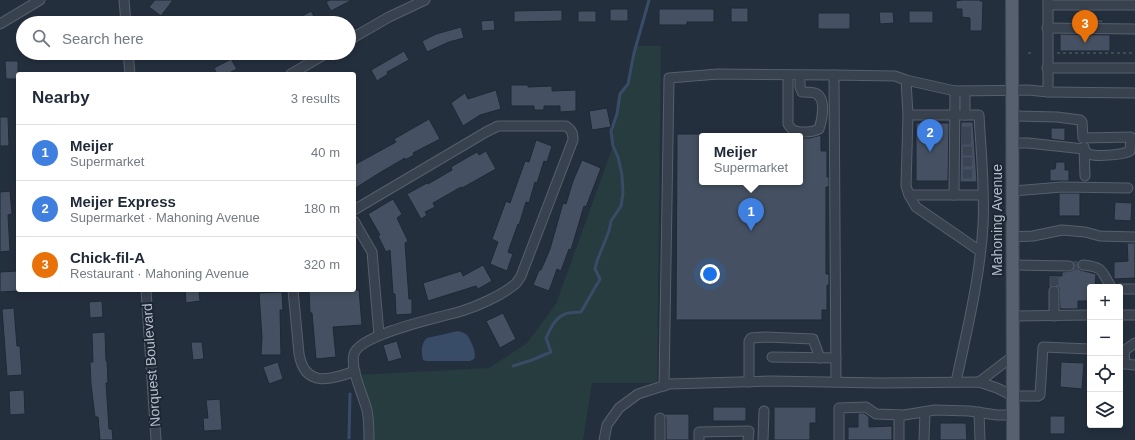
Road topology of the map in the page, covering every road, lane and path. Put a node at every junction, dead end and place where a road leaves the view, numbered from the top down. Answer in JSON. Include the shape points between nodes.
{"nodes":[{"id":1,"x":40,"y":0,"type":"edge"},
{"id":2,"x":124,"y":0,"type":"edge"},
{"id":3,"x":425,"y":0,"type":"edge"},
{"id":4,"x":1012,"y":0,"type":"edge"},
{"id":5,"x":1087,"y":0,"type":"edge"},
{"id":6,"x":1048,"y":4,"type":"edge"},
{"id":7,"x":1135,"y":5,"type":"edge"},
{"id":8,"x":1135,"y":10,"type":"edge"},
{"id":9,"x":125,"y":16,"type":"edge"},
{"id":10,"x":1135,"y":23,"type":"edge"},
{"id":11,"x":0,"y":24,"type":"edge"},
{"id":12,"x":1047,"y":26,"type":"junction"},
{"id":13,"x":1135,"y":29,"type":"edge"},
{"id":14,"x":356,"y":36,"type":"edge"},
{"id":15,"x":1028,"y":53,"type":"dead end"},
{"id":16,"x":1033,"y":53,"type":"dead end"},
{"id":17,"x":1053,"y":53,"type":"dead end"},
{"id":18,"x":1135,"y":53,"type":"edge"},
{"id":19,"x":129,"y":60,"type":"edge"},
{"id":20,"x":315,"y":60,"type":"edge"},
{"id":21,"x":1047,"y":68,"type":"junction"},
{"id":22,"x":1135,"y":68,"type":"edge"},
{"id":23,"x":130,"y":72,"type":"edge"},
{"id":24,"x":294,"y":72,"type":"edge"},
{"id":25,"x":788,"y":74,"type":"junction"},
{"id":26,"x":800,"y":75,"type":"junction"},
{"id":27,"x":834,"y":75,"type":"junction"},
{"id":28,"x":906,"y":80,"type":"junction"},
{"id":29,"x":1012,"y":90,"type":"junction"},
{"id":30,"x":955,"y":91,"type":"junction"},
{"id":31,"x":965,"y":91,"type":"junction"},
{"id":32,"x":1048,"y":92,"type":"junction"},
{"id":33,"x":1135,"y":93,"type":"edge"},
{"id":34,"x":908,"y":115,"type":"junction"},
{"id":35,"x":955,"y":115,"type":"junction"},
{"id":36,"x":965,"y":115,"type":"junction"},
{"id":37,"x":1012,"y":116,"type":"junction"},
{"id":38,"x":967,"y":135,"type":"junction"},
{"id":39,"x":1133,"y":137,"type":"edge"},
{"id":40,"x":1083,"y":138,"type":"junction"},
{"id":41,"x":1012,"y":143,"type":"junction"},
{"id":42,"x":1084,"y":149,"type":"junction"},
{"id":43,"x":968,"y":151,"type":"junction"},
{"id":44,"x":972,"y":162,"type":"tunnel mouth"},
{"id":45,"x":982,"y":163,"type":"junction"},
{"id":46,"x":973,"y":174,"type":"tunnel mouth"},
{"id":47,"x":983,"y":174,"type":"junction"},
{"id":48,"x":1085,"y":176,"type":"dead end"},
{"id":49,"x":1128,"y":188,"type":"dead end"},
{"id":50,"x":1012,"y":191,"type":"junction"},
{"id":51,"x":909,"y":195,"type":"junction"},
{"id":52,"x":954,"y":195,"type":"junction"},
{"id":53,"x":983,"y":195,"type":"junction"},
{"id":54,"x":356,"y":209,"type":"edge"},
{"id":55,"x":356,"y":224,"type":"edge"},
{"id":56,"x":1012,"y":237,"type":"junction"},
{"id":57,"x":1135,"y":237,"type":"edge"},
{"id":58,"x":980,"y":251,"type":"junction"},
{"id":59,"x":1083,"y":265,"type":"tunnel mouth"},
{"id":60,"x":1012,"y":266,"type":"junction"},
{"id":61,"x":1054,"y":266,"type":"junction"},
{"id":62,"x":1069,"y":266,"type":"tunnel mouth"},
{"id":63,"x":1054,"y":276,"type":"tunnel mouth"},
{"id":64,"x":1109,"y":284,"type":"edge"},
{"id":65,"x":1123,"y":289,"type":"edge"},
{"id":66,"x":1135,"y":289,"type":"edge"},
{"id":67,"x":1054,"y":291,"type":"tunnel mouth"},
{"id":68,"x":146,"y":292,"type":"edge"},
{"id":69,"x":294,"y":292,"type":"edge"},
{"id":70,"x":1087,"y":315,"type":"edge"},
{"id":71,"x":1123,"y":315,"type":"edge"},
{"id":72,"x":1012,"y":316,"type":"junction"},
{"id":73,"x":1054,"y":316,"type":"junction"},
{"id":74,"x":1134,"y":317,"type":"edge"},
{"id":75,"x":379,"y":335,"type":"junction"},
{"id":76,"x":1135,"y":343,"type":"edge"},
{"id":77,"x":1087,"y":349,"type":"edge"},
{"id":78,"x":1123,"y":350,"type":"edge"},
{"id":79,"x":1123,"y":355,"type":"edge"},
{"id":80,"x":1013,"y":356,"type":"junction"},
{"id":81,"x":772,"y":357,"type":"dead end"},
{"id":82,"x":820,"y":358,"type":"junction"},
{"id":83,"x":836,"y":358,"type":"junction"},
{"id":84,"x":1135,"y":365,"type":"edge"},
{"id":85,"x":355,"y":371,"type":"junction"},
{"id":86,"x":749,"y":382,"type":"junction"},
{"id":87,"x":836,"y":382,"type":"junction"},
{"id":88,"x":956,"y":382,"type":"junction"},
{"id":89,"x":979,"y":382,"type":"junction"},
{"id":90,"x":664,"y":386,"type":"junction"},
{"id":91,"x":1013,"y":396,"type":"junction"},
{"id":92,"x":764,"y":411,"type":"dead end"},
{"id":93,"x":925,"y":412,"type":"junction"},
{"id":94,"x":979,"y":412,"type":"junction"},
{"id":95,"x":899,"y":415,"type":"junction"},
{"id":96,"x":1013,"y":416,"type":"junction"},
{"id":97,"x":660,"y":418,"type":"dead end"},
{"id":98,"x":156,"y":440,"type":"edge"},
{"id":99,"x":369,"y":440,"type":"edge"},
{"id":100,"x":604,"y":440,"type":"edge"},
{"id":101,"x":660,"y":440,"type":"edge"},
{"id":102,"x":699,"y":440,"type":"edge"},
{"id":103,"x":748,"y":440,"type":"edge"},
{"id":104,"x":763,"y":440,"type":"edge"},
{"id":105,"x":839,"y":440,"type":"edge"},
{"id":106,"x":898,"y":440,"type":"edge"},
{"id":107,"x":924,"y":440,"type":"edge"},
{"id":108,"x":980,"y":440,"type":"edge"},
{"id":109,"x":1013,"y":440,"type":"edge"}],
"edges":[{"from":1,"to":11,"type":"street"},
{"from":2,"to":9,"type":"street"},
{"from":3,"to":14,"type":"street"},
{"from":4,"to":29,"type":"main road","name":"Mahoning Avenue"},
{"from":5,"to":6,"type":"street"},
{"from":6,"to":7,"type":"street"},
{"from":6,"to":8,"type":"street"},
{"from":6,"to":12,"type":"street"},
{"from":10,"to":12,"type":"street"},
{"from":12,"to":13,"type":"street"},
{"from":12,"to":21,"type":"street"},
{"from":15,"to":16,"type":"path"},
{"from":17,"to":18,"type":"path"},
{"from":19,"to":23,"type":"street"},
{"from":20,"to":24,"type":"street"},
{"from":21,"to":22,"type":"street"},
{"from":21,"to":32,"type":"street"},
{"from":25,"to":26,"type":"street"},
{"from":25,"to":26,"type":"street","via":[[788,124],[798,131],[819,130],[822,102],[814,93],[802,92]]},
{"from":25,"to":90,"type":"street","via":[[718,74],[669,78]]},
{"from":26,"to":27,"type":"street"},
{"from":27,"to":28,"type":"street","via":[[895,76]]},
{"from":27,"to":83,"type":"street"},
{"from":28,"to":30,"type":"street"},
{"from":28,"to":34,"type":"street"},
{"from":29,"to":31,"type":"street"},
{"from":29,"to":32,"type":"street"},
{"from":29,"to":37,"type":"main road","name":"Mahoning Avenue"},
{"from":30,"to":31,"type":"street"},
{"from":30,"to":35,"type":"street"},
{"from":31,"to":36,"type":"street"},
{"from":32,"to":33,"type":"street"},
{"from":34,"to":35,"type":"street"},
{"from":34,"to":51,"type":"street","via":[[906,186]]},
{"from":35,"to":36,"type":"street"},
{"from":35,"to":38,"type":"street"},
{"from":36,"to":38,"type":"street","via":[[979,115]]},
{"from":37,"to":40,"type":"street","via":[[1080,120]]},
{"from":37,"to":41,"type":"main road","name":"Mahoning Avenue"},
{"from":38,"to":43,"type":"street"},
{"from":38,"to":43,"type":"street"},
{"from":39,"to":40,"type":"street"},
{"from":39,"to":42,"type":"street","via":[[1130,151],[1126,153],[1090,154]]},
{"from":40,"to":42,"type":"street"},
{"from":41,"to":42,"type":"street"},
{"from":41,"to":50,"type":"main road","name":"Mahoning Avenue"},
{"from":42,"to":48,"type":"street"},
{"from":43,"to":45,"type":"street"},
{"from":43,"to":52,"type":"street","via":[[959,162]]},
{"from":44,"to":45,"type":"street"},
{"from":45,"to":47,"type":"street"},
{"from":46,"to":47,"type":"street"},
{"from":47,"to":53,"type":"street"},
{"from":49,"to":50,"type":"street"},
{"from":50,"to":56,"type":"main road","name":"Mahoning Avenue"},
{"from":51,"to":52,"type":"street"},
{"from":51,"to":58,"type":"street","via":[[916,207]]},
{"from":52,"to":53,"type":"street"},
{"from":53,"to":58,"type":"street"},
{"from":54,"to":75,"type":"street","via":[[492,128],[566,126],[573,134],[573,140],[521,276],[515,285],[463,310]]},
{"from":55,"to":75,"type":"street","via":[[372,252]]},
{"from":56,"to":57,"type":"street","via":[[1062,230],[1100,236]]},
{"from":56,"to":60,"type":"main road","name":"Mahoning Avenue"},
{"from":58,"to":88,"type":"street","via":[[978,275]]},
{"from":59,"to":64,"type":"street","via":[[1099,268]]},
{"from":60,"to":61,"type":"street"},
{"from":60,"to":72,"type":"main road","name":"Mahoning Avenue"},
{"from":61,"to":62,"type":"street"},
{"from":61,"to":63,"type":"street"},
{"from":65,"to":66,"type":"street"},
{"from":67,"to":73,"type":"street"},
{"from":68,"to":98,"type":"street","name":"Norquest Boulevard"},
{"from":69,"to":85,"type":"street","via":[[300,361],[307,373],[328,380]]},
{"from":70,"to":73,"type":"street"},
{"from":71,"to":74,"type":"street"},
{"from":72,"to":73,"type":"street"},
{"from":72,"to":80,"type":"main road","name":"Mahoning Avenue"},
{"from":75,"to":85,"type":"street","via":[[358,347],[354,353]]},
{"from":76,"to":78,"type":"street"},
{"from":77,"to":91,"type":"street","via":[[1043,347],[1040,395]]},
{"from":79,"to":84,"type":"street","via":[[1125,364]]},
{"from":80,"to":89,"type":"street"},
{"from":80,"to":91,"type":"main road","name":"Mahoning Avenue"},
{"from":81,"to":82,"type":"street"},
{"from":82,"to":83,"type":"street"},
{"from":82,"to":86,"type":"street","via":[[813,339],[751,338]]},
{"from":83,"to":87,"type":"street"},
{"from":85,"to":99,"type":"street","via":[[367,411]]},
{"from":86,"to":87,"type":"street"},
{"from":86,"to":90,"type":"street"},
{"from":87,"to":88,"type":"street"},
{"from":88,"to":89,"type":"street"},
{"from":89,"to":91,"type":"street"},
{"from":90,"to":100,"type":"street","via":[[638,394],[619,408],[607,425]]},
{"from":91,"to":96,"type":"main road","name":"Mahoning Avenue"},
{"from":92,"to":104,"type":"street"},
{"from":93,"to":94,"type":"street"},
{"from":93,"to":95,"type":"street"},
{"from":93,"to":107,"type":"street"},
{"from":94,"to":96,"type":"street"},
{"from":94,"to":108,"type":"street"},
{"from":95,"to":105,"type":"street","via":[[876,414],[866,407],[840,408]]},
{"from":95,"to":106,"type":"street"},
{"from":96,"to":109,"type":"main road","name":"Mahoning Avenue"},
{"from":97,"to":101,"type":"street"},
{"from":102,"to":103,"type":"street","via":[[699,432],[749,431]]}]}
